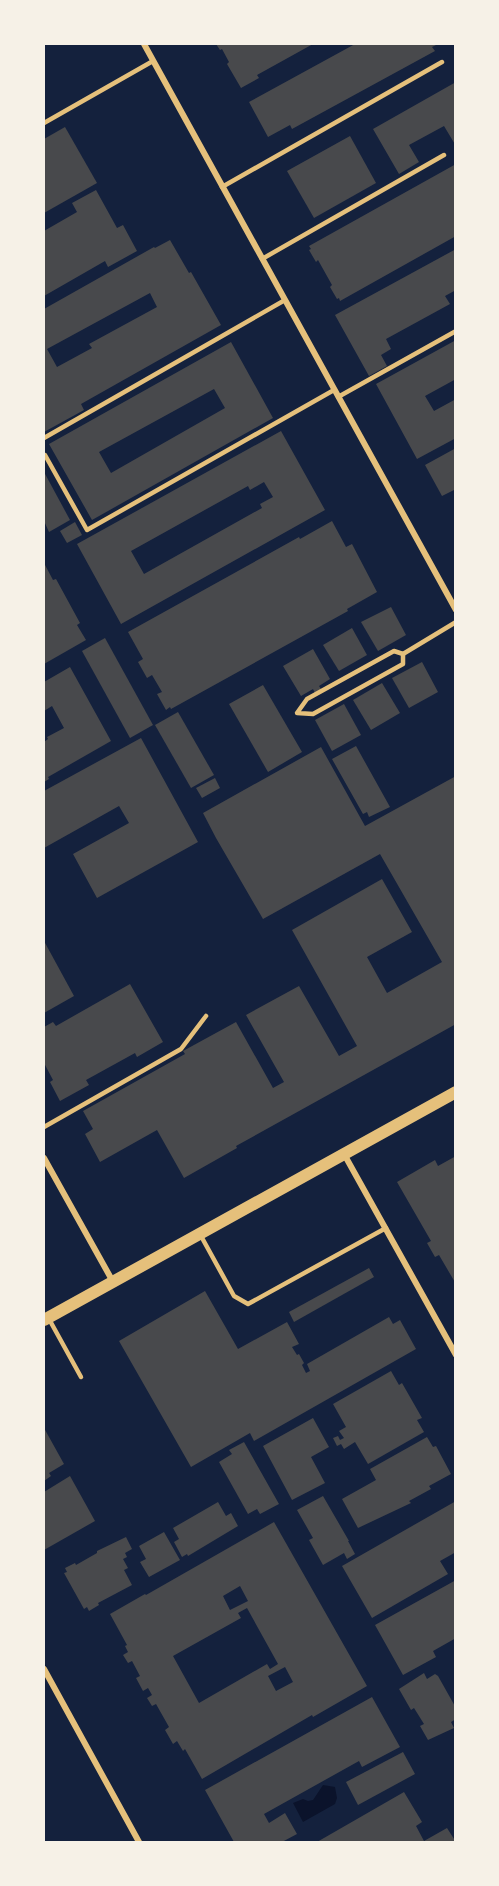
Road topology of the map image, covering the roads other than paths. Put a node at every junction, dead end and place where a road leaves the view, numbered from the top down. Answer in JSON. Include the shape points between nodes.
{"nodes":[{"id":1,"x":144,"y":44,"type":"edge"},
{"id":2,"x":153,"y":61,"type":"junction"},
{"id":3,"x":442,"y":62,"type":"dead end"},
{"id":4,"x":44,"y":123,"type":"edge"},
{"id":5,"x":444,"y":155,"type":"dead end"},
{"id":6,"x":222,"y":187,"type":"junction"},
{"id":7,"x":262,"y":259,"type":"junction"},
{"id":8,"x":285,"y":300,"type":"junction"},
{"id":9,"x":456,"y":331,"type":"edge"},
{"id":10,"x":334,"y":390,"type":"junction"},
{"id":11,"x":338,"y":397,"type":"junction"},
{"id":12,"x":44,"y":438,"type":"edge"},
{"id":13,"x":45,"y":455,"type":"dead end"},
{"id":14,"x":456,"y":610,"type":"edge"},
{"id":15,"x":456,"y":622,"type":"edge"},
{"id":16,"x":403,"y":654,"type":"junction"},
{"id":17,"x":206,"y":1016,"type":"dead end"},
{"id":18,"x":456,"y":1092,"type":"edge"},
{"id":19,"x":44,"y":1127,"type":"edge"},
{"id":20,"x":344,"y":1154,"type":"junction"},
{"id":21,"x":44,"y":1158,"type":"edge"},
{"id":22,"x":386,"y":1228,"type":"junction"},
{"id":23,"x":200,"y":1234,"type":"junction"},
{"id":24,"x":112,"y":1280,"type":"junction"},
{"id":25,"x":46,"y":1318,"type":"edge"},
{"id":26,"x":456,"y":1355,"type":"edge"},
{"id":27,"x":81,"y":1377,"type":"dead end"},
{"id":28,"x":44,"y":1669,"type":"edge"},
{"id":29,"x":139,"y":1842,"type":"edge"}],
"edges":[{"from":1,"to":2,"type":"street"},
{"from":2,"to":4,"type":"lane"},
{"from":2,"to":6,"type":"street"},
{"from":3,"to":6,"type":"lane"},
{"from":5,"to":7,"type":"lane"},
{"from":6,"to":7,"type":"street"},
{"from":7,"to":8,"type":"street"},
{"from":8,"to":10,"type":"street"},
{"from":8,"to":12,"type":"lane"},
{"from":9,"to":11,"type":"lane"},
{"from":10,"to":11,"type":"street"},
{"from":10,"to":13,"type":"lane","via":[[87,530]]},
{"from":11,"to":14,"type":"street"},
{"from":15,"to":16,"type":"lane"},
{"from":16,"to":16,"type":"lane","via":[[394,651],[307,699],[297,714],[313,714],[403,664]]},
{"from":17,"to":19,"type":"lane","via":[[181,1048]]},
{"from":18,"to":20,"type":"main road"},
{"from":20,"to":22,"type":"street"},
{"from":20,"to":23,"type":"main road"},
{"from":21,"to":24,"type":"street"},
{"from":22,"to":23,"type":"lane","via":[[248,1304],[234,1296]]},
{"from":22,"to":26,"type":"street"},
{"from":23,"to":24,"type":"main road"},
{"from":24,"to":25,"type":"main road"},
{"from":25,"to":27,"type":"lane"},
{"from":28,"to":29,"type":"street"}]}
